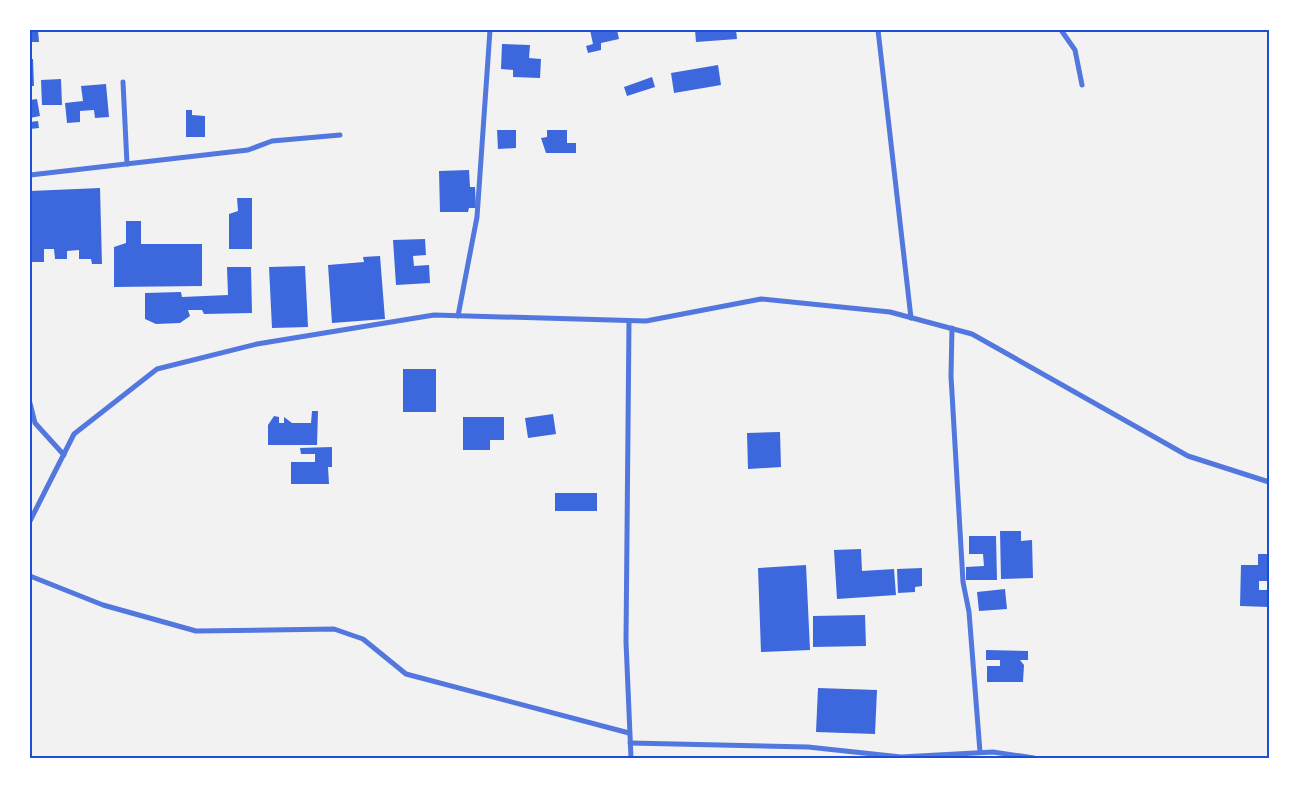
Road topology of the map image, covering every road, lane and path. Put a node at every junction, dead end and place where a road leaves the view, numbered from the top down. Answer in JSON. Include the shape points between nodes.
{"nodes":[{"id":1,"x":490,"y":30,"type":"edge"},
{"id":2,"x":878,"y":30,"type":"edge"},
{"id":3,"x":1061,"y":30,"type":"edge"},
{"id":4,"x":123,"y":82,"type":"dead end"},
{"id":5,"x":1082,"y":86,"type":"dead end"},
{"id":6,"x":340,"y":135,"type":"dead end"},
{"id":7,"x":127,"y":164,"type":"junction"},
{"id":8,"x":30,"y":174,"type":"edge"},
{"id":9,"x":458,"y":316,"type":"junction"},
{"id":10,"x":911,"y":318,"type":"junction"},
{"id":11,"x":629,"y":321,"type":"junction"},
{"id":12,"x":952,"y":328,"type":"junction"},
{"id":13,"x":30,"y":403,"type":"edge"},
{"id":14,"x":64,"y":455,"type":"junction"},
{"id":15,"x":1269,"y":482,"type":"edge"},
{"id":16,"x":30,"y":521,"type":"edge"},
{"id":17,"x":30,"y":576,"type":"edge"},
{"id":18,"x":629,"y":733,"type":"junction"},
{"id":19,"x":630,"y":743,"type":"junction"},
{"id":20,"x":980,"y":752,"type":"junction"},
{"id":21,"x":632,"y":758,"type":"edge"},
{"id":22,"x":1034,"y":758,"type":"edge"}],
"edges":[{"from":1,"to":9,"type":"street","via":[[477,217]]},
{"from":2,"to":10,"type":"street"},
{"from":3,"to":5,"type":"street","via":[[1075,50]]},
{"from":4,"to":7,"type":"street"},
{"from":6,"to":7,"type":"street","via":[[272,141],[248,150]]},
{"from":7,"to":8,"type":"street"},
{"from":9,"to":11,"type":"street"},
{"from":9,"to":14,"type":"street","via":[[434,315],[257,344],[157,369],[74,434]]},
{"from":10,"to":11,"type":"street","via":[[890,312],[760,299],[646,321]]},
{"from":10,"to":12,"type":"street"},
{"from":11,"to":18,"type":"street","via":[[626,642]]},
{"from":12,"to":15,"type":"street","via":[[972,334],[1188,456]]},
{"from":12,"to":20,"type":"street","via":[[951,376],[963,582],[969,612]]},
{"from":13,"to":14,"type":"street","via":[[34,423]]},
{"from":14,"to":16,"type":"street"},
{"from":17,"to":18,"type":"street","via":[[103,605],[196,631],[334,629],[363,640],[406,674]]},
{"from":18,"to":19,"type":"street"},
{"from":19,"to":20,"type":"street","via":[[808,747],[901,757]]},
{"from":19,"to":21,"type":"street"},
{"from":20,"to":22,"type":"street"}]}
